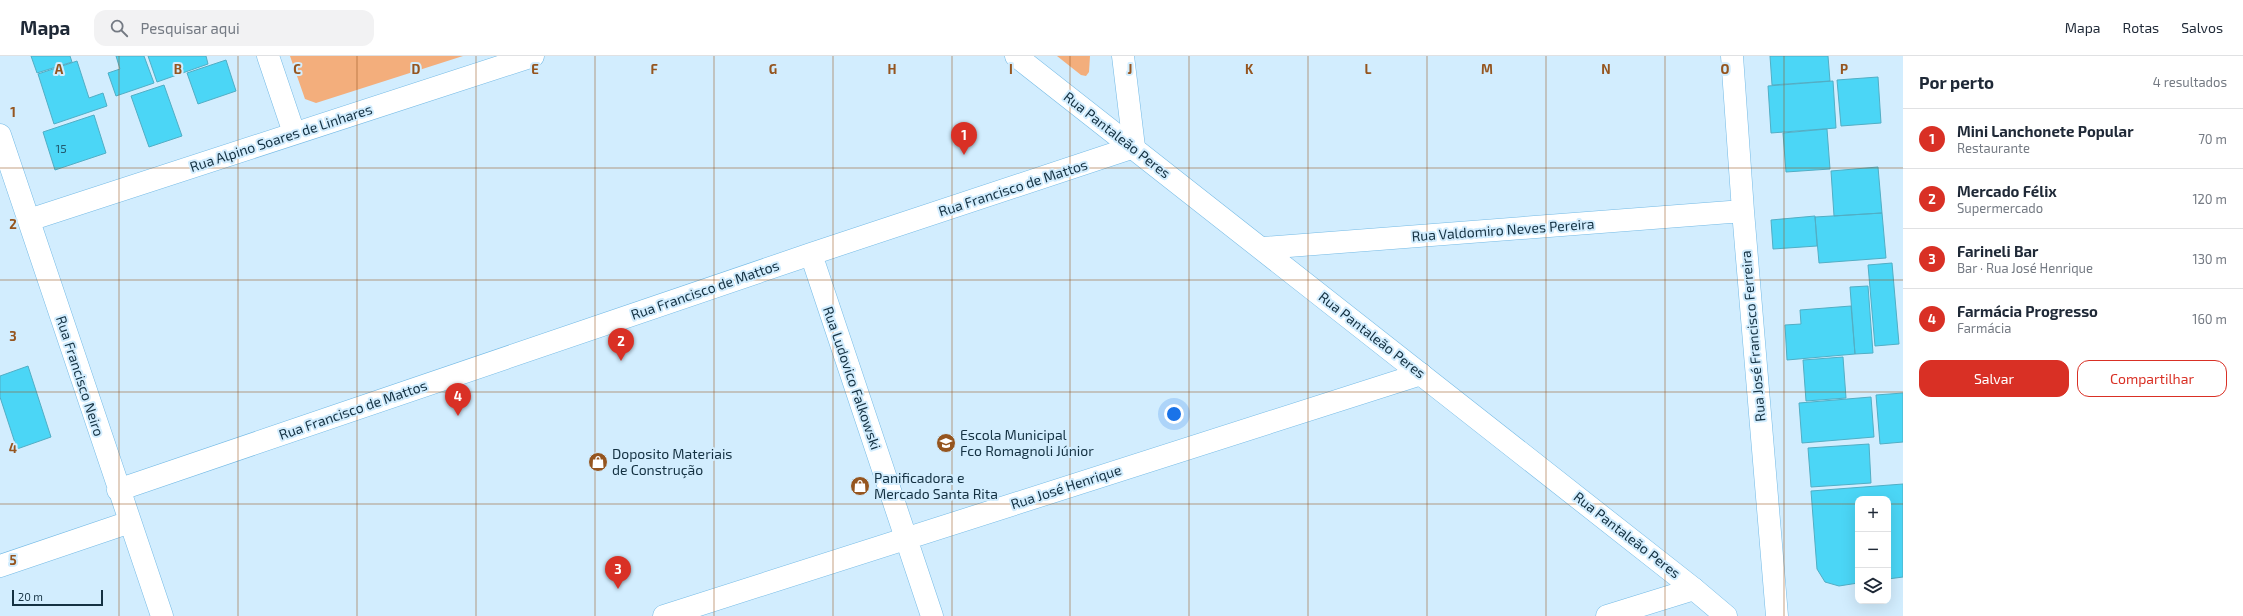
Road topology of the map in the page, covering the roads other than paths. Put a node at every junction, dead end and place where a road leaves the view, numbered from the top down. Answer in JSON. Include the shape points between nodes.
{"nodes":[{"id":1,"x":268,"y":56,"type":"edge"},
{"id":2,"x":533,"y":56,"type":"edge"},
{"id":3,"x":1016,"y":56,"type":"edge"},
{"id":4,"x":1123,"y":56,"type":"edge"},
{"id":5,"x":1732,"y":56,"type":"edge"},
{"id":6,"x":294,"y":133,"type":"junction"},
{"id":7,"x":0,"y":135,"type":"edge"},
{"id":8,"x":1134,"y":148,"type":"junction"},
{"id":9,"x":1743,"y":211,"type":"junction"},
{"id":10,"x":29,"y":220,"type":"junction"},
{"id":11,"x":1263,"y":248,"type":"junction"},
{"id":12,"x":811,"y":254,"type":"junction"},
{"id":13,"x":1421,"y":374,"type":"junction"},
{"id":14,"x":118,"y":490,"type":"junction"},
{"id":15,"x":130,"y":522,"type":"junction"},
{"id":16,"x":906,"y":538,"type":"junction"},
{"id":17,"x":0,"y":566,"type":"edge"},
{"id":18,"x":1694,"y":588,"type":"junction"},
{"id":19,"x":162,"y":616,"type":"edge"},
{"id":20,"x":664,"y":616,"type":"edge"},
{"id":21,"x":932,"y":616,"type":"edge"},
{"id":22,"x":1607,"y":616,"type":"edge"},
{"id":23,"x":1726,"y":616,"type":"edge"},
{"id":24,"x":1777,"y":616,"type":"edge"}],
"edges":[{"from":1,"to":6,"type":"street"},
{"from":2,"to":6,"type":"street","name":"Rua Alpino Soares de Linhares"},
{"from":3,"to":8,"type":"street","name":"Rua Pantaleão Peres"},
{"from":4,"to":8,"type":"street"},
{"from":5,"to":9,"type":"street","name":"Rua José Francisco Ferreira"},
{"from":6,"to":10,"type":"street","name":"Rua Alpino Soares de Linhares"},
{"from":7,"to":10,"type":"street","name":"Rua Francisco Neiro"},
{"from":8,"to":11,"type":"street","name":"Rua Pantaleão Peres"},
{"from":8,"to":12,"type":"street","name":"Rua Francisco de Mattos"},
{"from":9,"to":11,"type":"street","name":"Rua Valdomiro Neves Pereira"},
{"from":9,"to":24,"type":"street","name":"Rua José Francisco Ferreira"},
{"from":10,"to":14,"type":"street","name":"Rua Francisco Neiro"},
{"from":11,"to":13,"type":"street","name":"Rua Pantaleão Peres"},
{"from":12,"to":14,"type":"street","name":"Rua Francisco de Mattos"},
{"from":12,"to":16,"type":"street","name":"Rua Ludovico Falkowski"},
{"from":13,"to":16,"type":"street","name":"Rua José Henrique"},
{"from":13,"to":18,"type":"street","name":"Rua Pantaleão Peres"},
{"from":14,"to":15,"type":"street","name":"Rua Francisco Neiro"},
{"from":15,"to":17,"type":"street"},
{"from":15,"to":19,"type":"street","name":"Rua Francisco Neiro"},
{"from":16,"to":20,"type":"street","name":"Rua José Henrique"},
{"from":16,"to":21,"type":"street","name":"Rua Ludovico Falkowski"},
{"from":18,"to":22,"type":"street"},
{"from":18,"to":23,"type":"street","name":"Rua Pantaleão Peres"}]}
